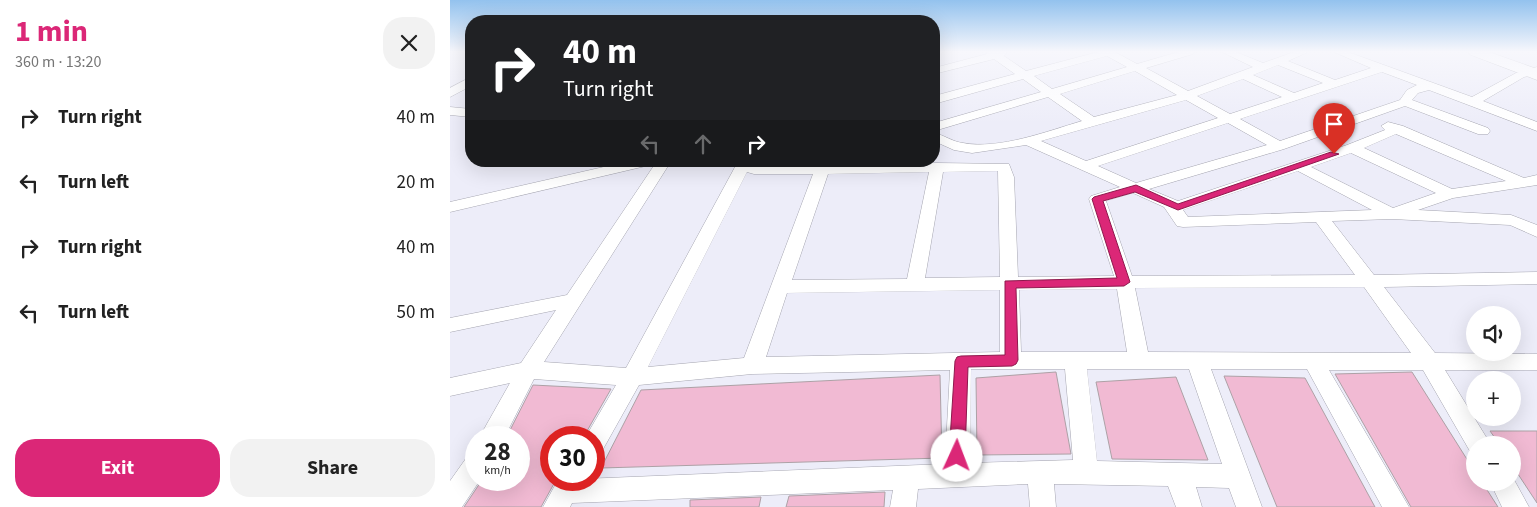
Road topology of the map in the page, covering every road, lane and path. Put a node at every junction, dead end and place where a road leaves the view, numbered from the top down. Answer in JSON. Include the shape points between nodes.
{"nodes":[{"id":1,"x":1017,"y":76,"type":"edge"},
{"id":2,"x":1026,"y":76,"type":"edge"},
{"id":3,"x":1108,"y":76,"type":"edge"},
{"id":4,"x":1151,"y":76,"type":"edge"},
{"id":5,"x":1238,"y":76,"type":"edge"},
{"id":6,"x":1246,"y":76,"type":"edge"},
{"id":7,"x":1316,"y":76,"type":"edge"},
{"id":8,"x":1351,"y":76,"type":"edge"},
{"id":9,"x":1407,"y":76,"type":"edge"},
{"id":10,"x":1519,"y":76,"type":"edge"},
{"id":11,"x":450,"y":79,"type":"edge"},
{"id":12,"x":465,"y":80,"type":"edge"},
{"id":13,"x":465,"y":84,"type":"edge"},
{"id":14,"x":1335,"y":84,"type":"junction"},
{"id":15,"x":1429,"y":86,"type":"junction"},
{"id":16,"x":1052,"y":92,"type":"junction"},
{"id":17,"x":450,"y":93,"type":"edge"},
{"id":18,"x":1185,"y":96,"type":"junction"},
{"id":19,"x":940,"y":98,"type":"edge"},
{"id":20,"x":1295,"y":98,"type":"junction"},
{"id":21,"x":1405,"y":102,"type":"junction"},
{"id":22,"x":1473,"y":102,"type":"junction"},
{"id":23,"x":450,"y":111,"type":"edge"},
{"id":24,"x":465,"y":112,"type":"edge"},
{"id":25,"x":1365,"y":116,"type":"junction"},
{"id":26,"x":1230,"y":120,"type":"junction"},
{"id":27,"x":1092,"y":122,"type":"junction"},
{"id":28,"x":940,"y":125,"type":"edge"},
{"id":29,"x":1537,"y":128,"type":"edge"},
{"id":30,"x":1398,"y":129,"type":"junction"},
{"id":31,"x":1483,"y":131,"type":"dead end"},
{"id":32,"x":940,"y":139,"type":"edge"},
{"id":33,"x":1027,"y":140,"type":"junction"},
{"id":34,"x":1279,"y":146,"type":"junction"},
{"id":35,"x":977,"y":148,"type":"junction"},
{"id":36,"x":1352,"y":148,"type":"junction"},
{"id":37,"x":1085,"y":166,"type":"junction"},
{"id":38,"x":1299,"y":166,"type":"junction"},
{"id":39,"x":626,"y":167,"type":"edge"},
{"id":40,"x":660,"y":167,"type":"edge"},
{"id":41,"x":737,"y":167,"type":"edge"},
{"id":42,"x":746,"y":167,"type":"edge"},
{"id":43,"x":936,"y":167,"type":"junction"},
{"id":44,"x":1004,"y":168,"type":"junction"},
{"id":45,"x":822,"y":169,"type":"junction"},
{"id":46,"x":1530,"y":181,"type":"edge"},
{"id":47,"x":1136,"y":188,"type":"junction"},
{"id":48,"x":1450,"y":194,"type":"junction"},
{"id":49,"x":1170,"y":204,"type":"junction"},
{"id":50,"x":450,"y":207,"type":"edge"},
{"id":51,"x":1392,"y":214,"type":"junction"},
{"id":52,"x":1321,"y":218,"type":"junction"},
{"id":53,"x":1537,"y":232,"type":"edge"},
{"id":54,"x":1537,"y":278,"type":"edge"},
{"id":55,"x":1369,"y":281,"type":"junction"},
{"id":56,"x":1124,"y":282,"type":"junction"},
{"id":57,"x":1010,"y":284,"type":"junction"},
{"id":58,"x":915,"y":285,"type":"junction"},
{"id":59,"x":780,"y":287,"type":"junction"},
{"id":60,"x":574,"y":300,"type":"junction"},
{"id":61,"x":450,"y":326,"type":"edge"},
{"id":62,"x":1012,"y":360,"type":"junction"},
{"id":63,"x":1075,"y":360,"type":"junction"},
{"id":64,"x":1139,"y":360,"type":"junction"},
{"id":65,"x":1197,"y":360,"type":"junction"},
{"id":66,"x":1312,"y":360,"type":"junction"},
{"id":67,"x":1428,"y":360,"type":"junction"},
{"id":68,"x":961,"y":361,"type":"junction"},
{"id":69,"x":1537,"y":362,"type":"edge"},
{"id":70,"x":752,"y":366,"type":"junction"},
{"id":71,"x":528,"y":370,"type":"junction"},
{"id":72,"x":632,"y":377,"type":"junction"},
{"id":73,"x":450,"y":387,"type":"edge"},
{"id":74,"x":498,"y":426,"type":"edge"},
{"id":75,"x":604,"y":426,"type":"edge"},
{"id":76,"x":1474,"y":436,"type":"edge"},
{"id":77,"x":1040,"y":472,"type":"junction"},
{"id":78,"x":1086,"y":472,"type":"junction"},
{"id":79,"x":957,"y":475,"type":"junction"},
{"id":80,"x":1176,"y":475,"type":"junction"},
{"id":81,"x":1237,"y":476,"type":"junction"},
{"id":82,"x":907,"y":477,"type":"junction"},
{"id":83,"x":465,"y":481,"type":"edge"},
{"id":84,"x":1507,"y":491,"type":"edge"},
{"id":85,"x":565,"y":493,"type":"edge"},
{"id":86,"x":450,"y":503,"type":"edge"},
{"id":87,"x":904,"y":507,"type":"edge"},
{"id":88,"x":1043,"y":507,"type":"edge"},
{"id":89,"x":1190,"y":507,"type":"edge"},
{"id":90,"x":1249,"y":507,"type":"edge"},
{"id":91,"x":1396,"y":507,"type":"edge"},
{"id":92,"x":1516,"y":507,"type":"edge"}],
"edges":[{"from":1,"to":19,"type":"street"},
{"from":2,"to":16,"type":"street"},
{"from":3,"to":16,"type":"street"},
{"from":4,"to":18,"type":"street"},
{"from":5,"to":18,"type":"street"},
{"from":6,"to":20,"type":"street"},
{"from":7,"to":14,"type":"street"},
{"from":8,"to":14,"type":"street"},
{"from":9,"to":15,"type":"street"},
{"from":10,"to":22,"type":"street"},
{"from":11,"to":12,"type":"street"},
{"from":13,"to":17,"type":"street"},
{"from":14,"to":20,"type":"street"},
{"from":15,"to":21,"type":"street","via":[[1406,96]]},
{"from":15,"to":22,"type":"street"},
{"from":16,"to":27,"type":"street"},
{"from":16,"to":28,"type":"street"},
{"from":18,"to":26,"type":"street"},
{"from":18,"to":27,"type":"street"},
{"from":20,"to":26,"type":"street"},
{"from":21,"to":25,"type":"street"},
{"from":21,"to":31,"type":"street"},
{"from":22,"to":29,"type":"street"},
{"from":23,"to":24,"type":"street"},
{"from":25,"to":30,"type":"street"},
{"from":25,"to":34,"type":"street"},
{"from":26,"to":34,"type":"street"},
{"from":26,"to":37,"type":"street"},
{"from":27,"to":33,"type":"street"},
{"from":30,"to":36,"type":"street"},
{"from":30,"to":46,"type":"street"},
{"from":32,"to":35,"type":"street","via":[[960,147]]},
{"from":33,"to":35,"type":"street"},
{"from":33,"to":37,"type":"street"},
{"from":34,"to":47,"type":"street"},
{"from":35,"to":44,"type":"street"},
{"from":36,"to":38,"type":"street"},
{"from":36,"to":48,"type":"street"},
{"from":37,"to":47,"type":"street"},
{"from":38,"to":49,"type":"street","via":[[1178,207]]},
{"from":38,"to":51,"type":"street"},
{"from":39,"to":50,"type":"street"},
{"from":40,"to":60,"type":"street"},
{"from":41,"to":72,"type":"street"},
{"from":42,"to":45,"type":"street","via":[[754,170]]},
{"from":43,"to":44,"type":"street"},
{"from":43,"to":45,"type":"street"},
{"from":43,"to":58,"type":"street"},
{"from":44,"to":57,"type":"street","via":[[1008,177]]},
{"from":45,"to":59,"type":"street"},
{"from":46,"to":48,"type":"street"},
{"from":47,"to":49,"type":"street"},
{"from":47,"to":56,"type":"street","via":[[1097,199]]},
{"from":48,"to":51,"type":"street"},
{"from":49,"to":52,"type":"street","via":[[1183,222]]},
{"from":51,"to":52,"type":"street"},
{"from":51,"to":53,"type":"street","via":[[1510,220]]},
{"from":52,"to":55,"type":"street"},
{"from":54,"to":55,"type":"street"},
{"from":55,"to":56,"type":"street"},
{"from":55,"to":67,"type":"street"},
{"from":56,"to":57,"type":"street"},
{"from":56,"to":64,"type":"street"},
{"from":57,"to":58,"type":"street"},
{"from":57,"to":62,"type":"street"},
{"from":58,"to":59,"type":"street"},
{"from":59,"to":70,"type":"street"},
{"from":60,"to":61,"type":"street"},
{"from":60,"to":71,"type":"street"},
{"from":62,"to":63,"type":"street"},
{"from":62,"to":68,"type":"street"},
{"from":63,"to":64,"type":"street"},
{"from":63,"to":78,"type":"street"},
{"from":64,"to":65,"type":"street"},
{"from":65,"to":66,"type":"street"},
{"from":65,"to":81,"type":"street"},
{"from":66,"to":67,"type":"street"},
{"from":66,"to":91,"type":"street"},
{"from":67,"to":69,"type":"street"},
{"from":67,"to":76,"type":"street"},
{"from":68,"to":70,"type":"street"},
{"from":68,"to":79,"type":"street"},
{"from":70,"to":72,"type":"street"},
{"from":71,"to":72,"type":"street"},
{"from":71,"to":73,"type":"street"},
{"from":71,"to":74,"type":"street"},
{"from":72,"to":75,"type":"street"},
{"from":77,"to":78,"type":"street"},
{"from":77,"to":79,"type":"street"},
{"from":77,"to":88,"type":"street"},
{"from":78,"to":80,"type":"street"},
{"from":79,"to":82,"type":"street"},
{"from":80,"to":81,"type":"street"},
{"from":80,"to":89,"type":"street"},
{"from":81,"to":90,"type":"street"},
{"from":82,"to":85,"type":"street"},
{"from":82,"to":87,"type":"street"},
{"from":83,"to":86,"type":"street"},
{"from":84,"to":92,"type":"street"}]}
